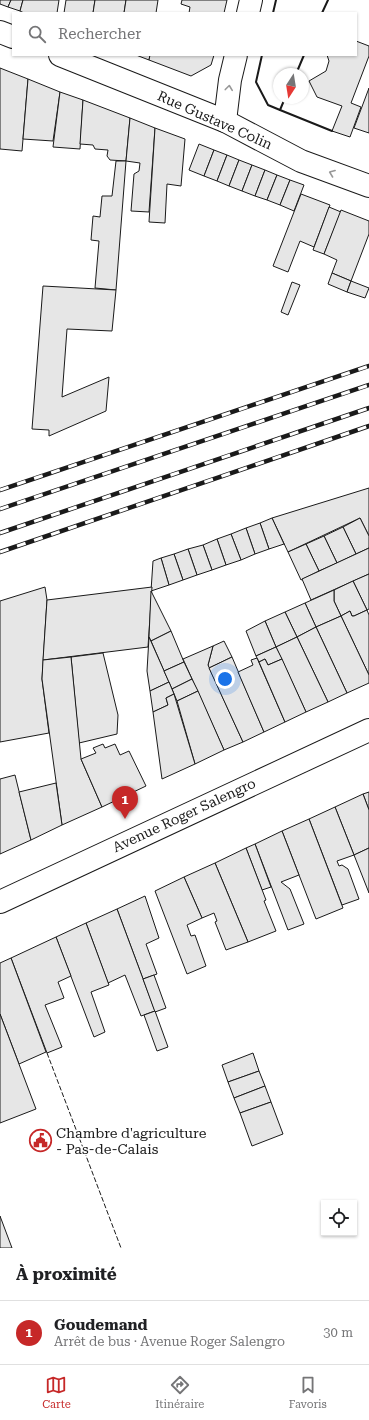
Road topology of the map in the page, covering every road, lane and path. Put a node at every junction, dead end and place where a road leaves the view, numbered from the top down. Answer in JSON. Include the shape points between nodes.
{"nodes":[{"id":1,"x":251,"y":0,"type":"edge"},
{"id":2,"x":248,"y":12,"type":"edge"},
{"id":3,"x":0,"y":32,"type":"edge"},
{"id":4,"x":12,"y":37,"type":"edge"},
{"id":5,"x":62,"y":56,"type":"edge"},
{"id":6,"x":236,"y":56,"type":"edge"},
{"id":7,"x":225,"y":121,"type":"junction"},
{"id":8,"x":369,"y":186,"type":"edge"},
{"id":9,"x":369,"y":730,"type":"edge"},
{"id":10,"x":0,"y":902,"type":"edge"}],
"edges":[{"from":1,"to":2,"type":"street"},
{"from":3,"to":4,"type":"street"},
{"from":5,"to":7,"type":"street","name":"Rue Gustave Colin"},
{"from":7,"to":6,"type":"street","one_way":true},
{"from":8,"to":7,"type":"street","name":"Rue Gustave Colin","one_way":true,"via":[[301,161]]},
{"from":9,"to":10,"type":"street","name":"Avenue Roger Salengro"}]}
